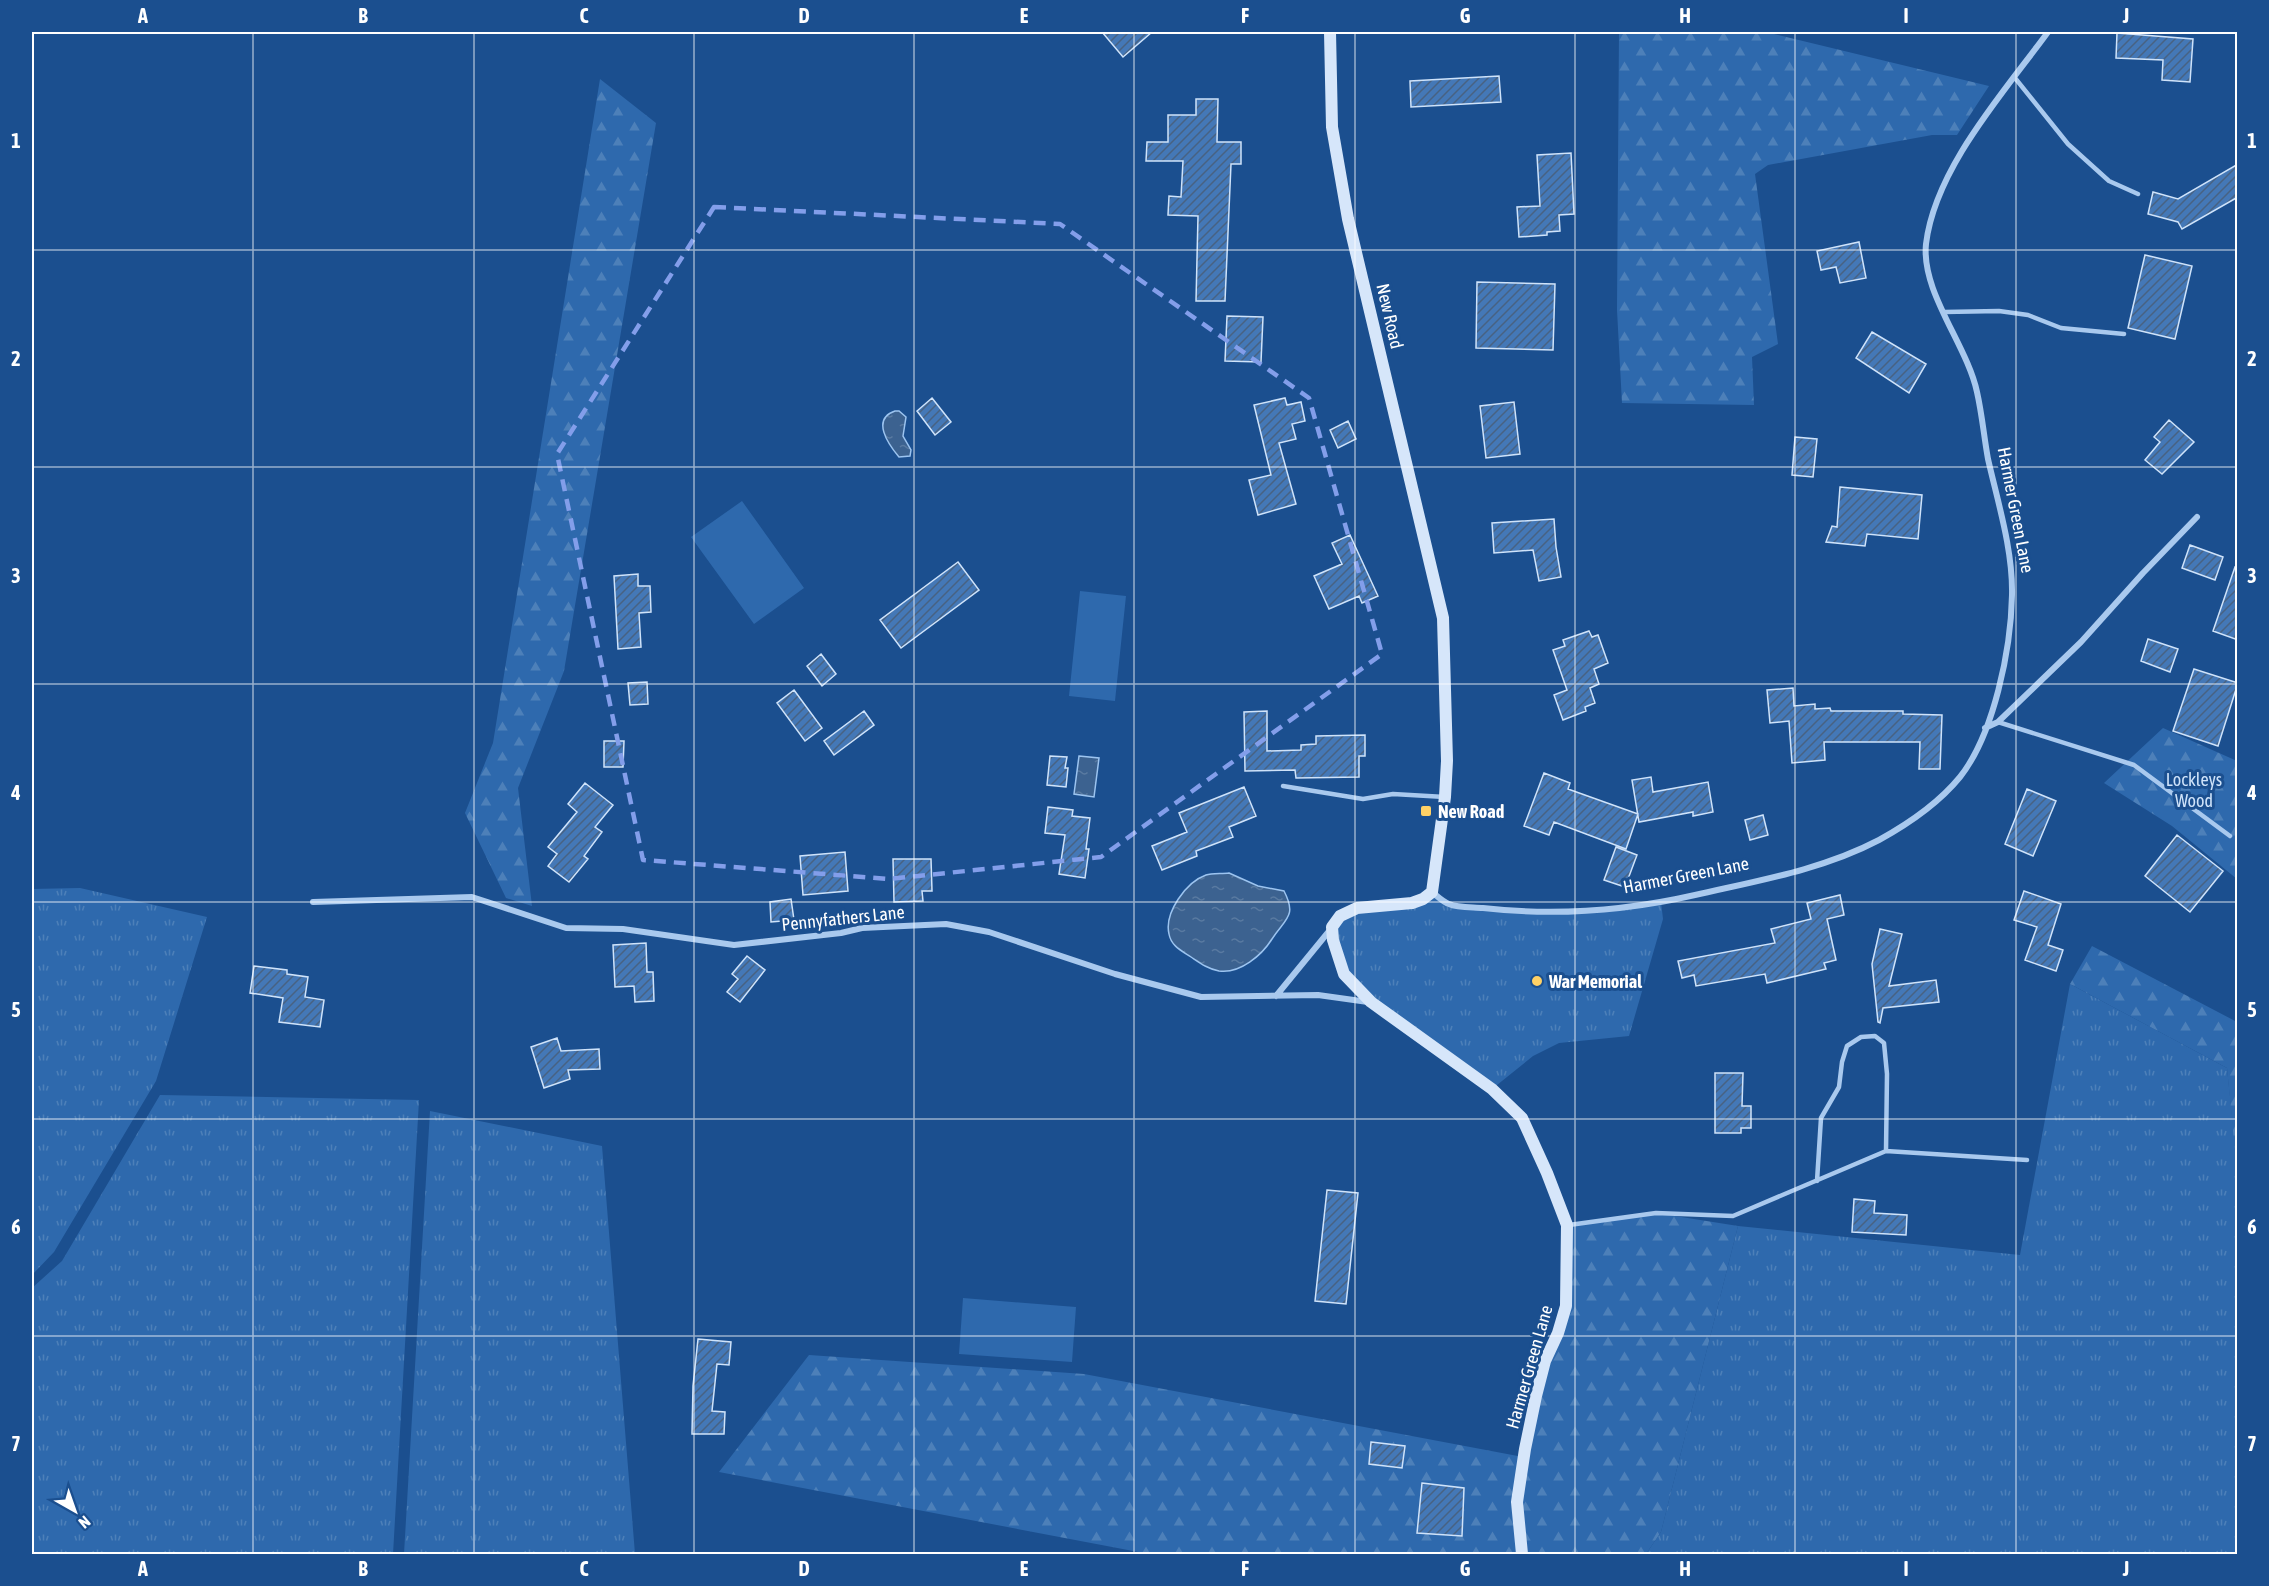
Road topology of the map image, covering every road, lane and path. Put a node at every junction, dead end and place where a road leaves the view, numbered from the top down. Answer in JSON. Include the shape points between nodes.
{"nodes":[{"id":1,"x":1330,"y":32,"type":"edge"},
{"id":2,"x":2048,"y":32,"type":"edge"},
{"id":3,"x":2014,"y":78,"type":"junction"},
{"id":4,"x":2138,"y":194,"type":"dead end"},
{"id":5,"x":1944,"y":312,"type":"junction"},
{"id":6,"x":2124,"y":334,"type":"dead end"},
{"id":7,"x":2197,"y":517,"type":"dead end"},
{"id":8,"x":1998,"y":722,"type":"junction"},
{"id":9,"x":1985,"y":728,"type":"junction"},
{"id":10,"x":1283,"y":786,"type":"dead end"},
{"id":11,"x":1445,"y":797,"type":"junction"},
{"id":12,"x":2230,"y":836,"type":"dead end"},
{"id":13,"x":1432,"y":892,"type":"junction"},
{"id":14,"x":313,"y":902,"type":"dead end"},
{"id":15,"x":1332,"y":927,"type":"junction"},
{"id":16,"x":1276,"y":996,"type":"junction"},
{"id":17,"x":1371,"y":1002,"type":"junction"},
{"id":18,"x":1886,"y":1151,"type":"junction"},
{"id":19,"x":2026,"y":1160,"type":"dead end"},
{"id":20,"x":1817,"y":1181,"type":"junction"},
{"id":21,"x":1567,"y":1225,"type":"junction"},
{"id":22,"x":1522,"y":1554,"type":"edge"}],
"edges":[{"from":1,"to":11,"type":"street","name":"New Road","via":[[1332,127],[1348,219],[1443,618]]},
{"from":2,"to":3,"type":"street","name":"Harmer Green Lane"},
{"from":3,"to":4,"type":"lane","via":[[2068,144],[2109,181]]},
{"from":3,"to":5,"type":"street","name":"Harmer Green Lane","via":[[1955,164],[1936,206],[1926,242],[1926,267]]},
{"from":5,"to":6,"type":"lane","via":[[1999,311],[2028,315],[2061,328]]},
{"from":5,"to":9,"type":"street","name":"Harmer Green Lane","via":[[1976,388],[2012,593],[2000,685]]},
{"from":7,"to":8,"type":"street","via":[[2081,642]]},
{"from":8,"to":9,"type":"street"},
{"from":8,"to":12,"type":"lane","via":[[2134,765]]},
{"from":9,"to":13,"type":"street","name":"Harmer Green Lane","via":[[1961,776],[1939,799],[1876,842],[1819,864],[1665,902],[1554,914],[1449,904]]},
{"from":10,"to":11,"type":"lane","via":[[1363,799],[1392,794]]},
{"from":11,"to":13,"type":"street","name":"New Road"},
{"from":13,"to":15,"type":"street","via":[[1412,903],[1357,908],[1340,916]]},
{"from":14,"to":16,"type":"street","name":"Pennyfathers Lane","via":[[472,897],[566,928],[623,929],[734,945],[862,928],[946,924],[989,932],[1115,974],[1202,997]]},
{"from":15,"to":16,"type":"street"},
{"from":15,"to":17,"type":"street","name":"Harmer Green Lane","via":[[1344,974]]},
{"from":16,"to":17,"type":"street","name":"Pennyfathers Lane"},
{"from":17,"to":21,"type":"street","name":"Harmer Green Lane","via":[[1492,1089],[1522,1118]]},
{"from":18,"to":19,"type":"lane"},
{"from":18,"to":20,"type":"lane"},
{"from":18,"to":20,"type":"lane","via":[[1884,1043],[1875,1036],[1862,1037],[1847,1046],[1839,1088],[1821,1118]]},
{"from":20,"to":21,"type":"lane","via":[[1733,1216],[1656,1214]]},
{"from":21,"to":22,"type":"street","name":"Harmer Green Lane","via":[[1566,1306],[1536,1396],[1517,1502]]}]}
